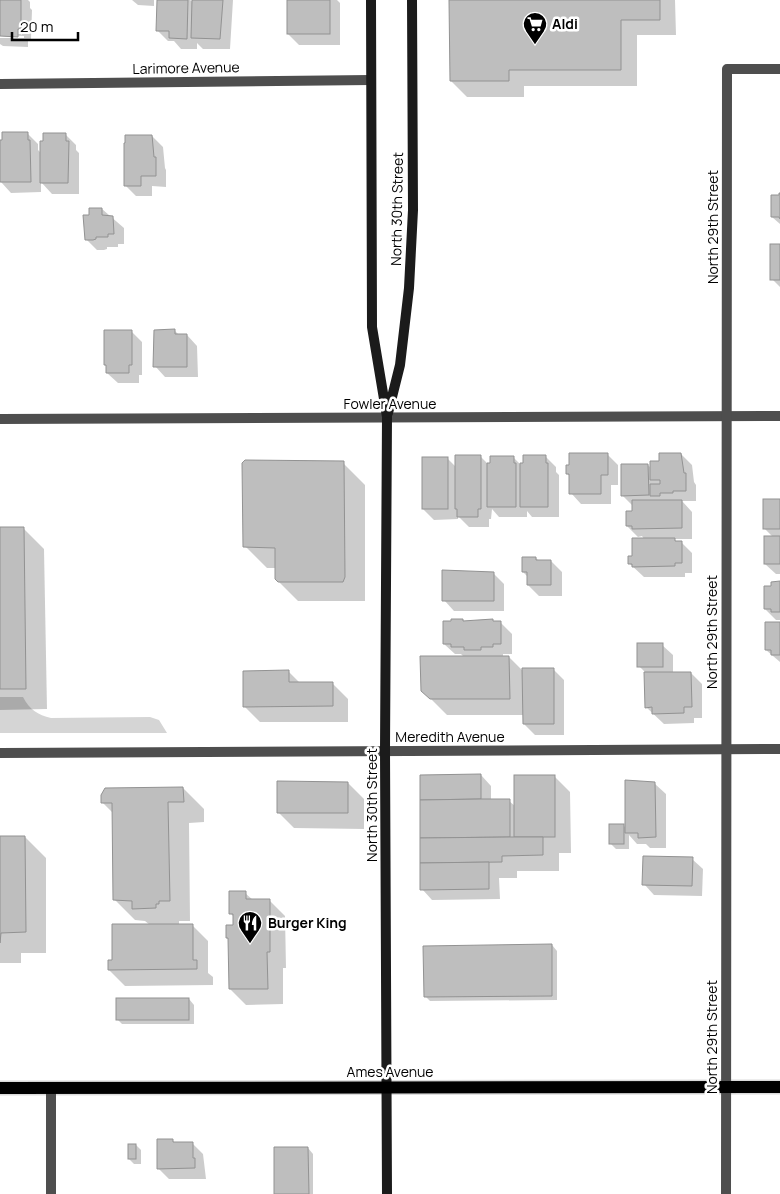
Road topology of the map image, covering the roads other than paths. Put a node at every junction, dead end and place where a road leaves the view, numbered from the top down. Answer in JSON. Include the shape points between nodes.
{"nodes":[{"id":1,"x":371,"y":0,"type":"edge"},
{"id":2,"x":412,"y":0,"type":"edge"},
{"id":3,"x":780,"y":68,"type":"edge"},
{"id":4,"x":371,"y":80,"type":"junction"},
{"id":5,"x":0,"y":84,"type":"edge"},
{"id":6,"x":727,"y":416,"type":"junction"},
{"id":7,"x":780,"y":416,"type":"edge"},
{"id":8,"x":387,"y":417,"type":"junction"},
{"id":9,"x":0,"y":419,"type":"edge"},
{"id":10,"x":726,"y":749,"type":"junction"},
{"id":11,"x":780,"y":749,"type":"edge"},
{"id":12,"x":385,"y":750,"type":"junction"},
{"id":13,"x":0,"y":753,"type":"edge"},
{"id":14,"x":51,"y":1087,"type":"junction"},
{"id":15,"x":387,"y":1087,"type":"junction"},
{"id":16,"x":726,"y":1087,"type":"junction"},
{"id":17,"x":780,"y":1087,"type":"edge"},
{"id":18,"x":0,"y":1088,"type":"edge"},
{"id":19,"x":51,"y":1194,"type":"edge"},
{"id":20,"x":387,"y":1194,"type":"edge"},
{"id":21,"x":726,"y":1194,"type":"edge"}],
"edges":[{"from":1,"to":4,"type":"main road","name":"North 30th Street"},
{"from":2,"to":8,"type":"main road","name":"North 30th Street","via":[[413,210],[409,288],[400,364]]},
{"from":3,"to":6,"type":"street","name":"North 29th Street","via":[[727,69]]},
{"from":4,"to":5,"type":"street","name":"Larimore Avenue"},
{"from":4,"to":8,"type":"main road","name":"North 30th Street","via":[[372,327]]},
{"from":6,"to":7,"type":"street","name":"Fowler Avenue"},
{"from":6,"to":8,"type":"street","name":"Fowler Avenue"},
{"from":6,"to":10,"type":"street","name":"North 29th Street"},
{"from":8,"to":9,"type":"street","name":"Fowler Avenue"},
{"from":8,"to":12,"type":"main road","name":"North 30th Street"},
{"from":10,"to":11,"type":"street","name":"Meredith Avenue"},
{"from":10,"to":12,"type":"street","name":"Meredith Avenue"},
{"from":10,"to":16,"type":"street","name":"North 29th Street"},
{"from":12,"to":13,"type":"street","name":"Meredith Avenue"},
{"from":12,"to":15,"type":"main road","name":"North 30th Street"},
{"from":14,"to":15,"type":"main road","name":"Ames Avenue"},
{"from":14,"to":18,"type":"main road","name":"Ames Avenue"},
{"from":14,"to":19,"type":"street"},
{"from":15,"to":16,"type":"main road","name":"Ames Avenue"},
{"from":15,"to":20,"type":"main road","name":"North 30th Street"},
{"from":16,"to":17,"type":"main road","name":"Ames Avenue"},
{"from":16,"to":21,"type":"street","name":"North 29th Street"}]}
